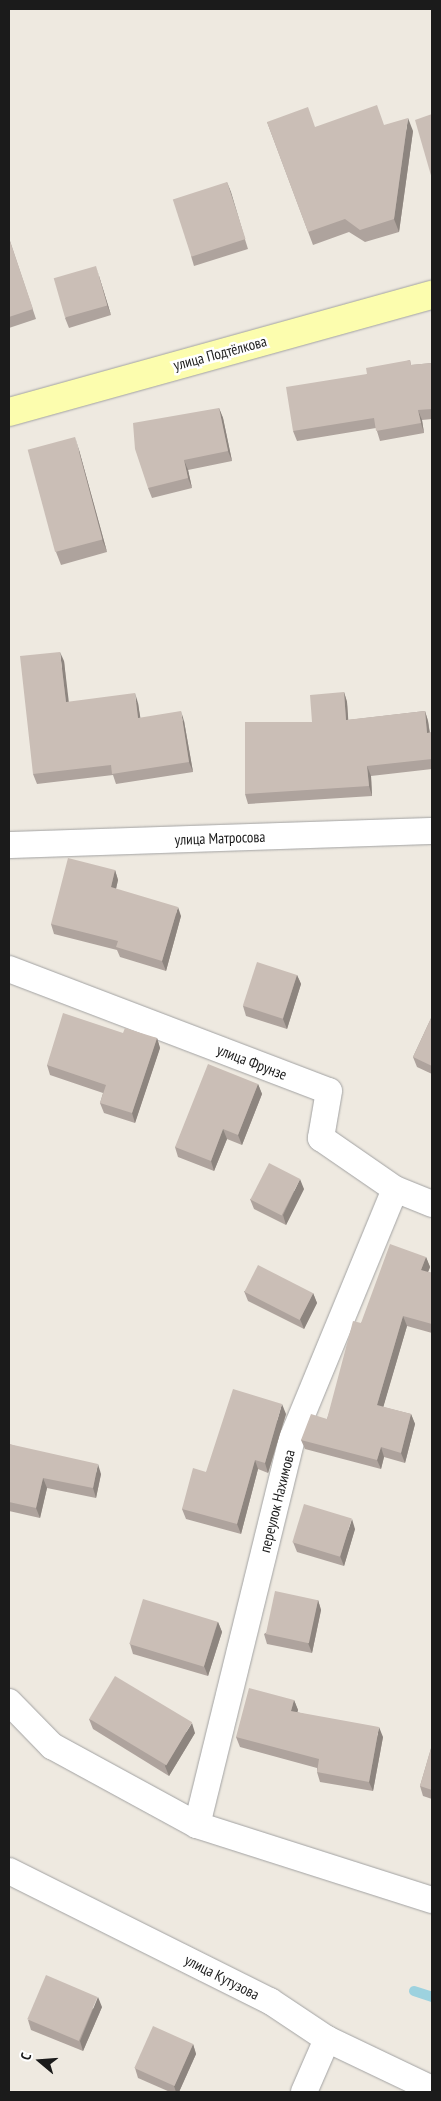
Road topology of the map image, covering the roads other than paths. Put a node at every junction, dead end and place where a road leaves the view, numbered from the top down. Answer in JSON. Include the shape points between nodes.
{"nodes":[{"id":1,"x":432,"y":294,"type":"edge"},
{"id":2,"x":9,"y":412,"type":"edge"},
{"id":3,"x":432,"y":831,"type":"edge"},
{"id":4,"x":9,"y":846,"type":"edge"},
{"id":5,"x":9,"y":969,"type":"edge"},
{"id":6,"x":395,"y":1189,"type":"junction"},
{"id":7,"x":432,"y":1204,"type":"edge"},
{"id":8,"x":9,"y":1702,"type":"edge"},
{"id":9,"x":197,"y":1825,"type":"junction"},
{"id":10,"x":9,"y":1871,"type":"edge"},
{"id":11,"x":432,"y":1900,"type":"edge"},
{"id":12,"x":327,"y":2039,"type":"junction"},
{"id":13,"x":432,"y":2089,"type":"edge"},
{"id":14,"x":304,"y":2092,"type":"edge"}],
"edges":[{"from":1,"to":2,"type":"main road","name":"улица Подтёлкова"},
{"from":3,"to":4,"type":"street","name":"улица Матросова"},
{"from":5,"to":6,"type":"street","name":"улица Фрунзе","via":[[329,1091],[321,1138]]},
{"from":6,"to":7,"type":"street","name":"улица Фрунзе"},
{"from":6,"to":9,"type":"street","name":"переулок Нахимова","via":[[292,1439]]},
{"from":8,"to":9,"type":"street","via":[[52,1746]]},
{"from":9,"to":11,"type":"street"},
{"from":10,"to":12,"type":"street","name":"улица Кутузова","via":[[270,2001]]},
{"from":12,"to":13,"type":"street","name":"улица Кутузова"},
{"from":12,"to":14,"type":"street"}]}
